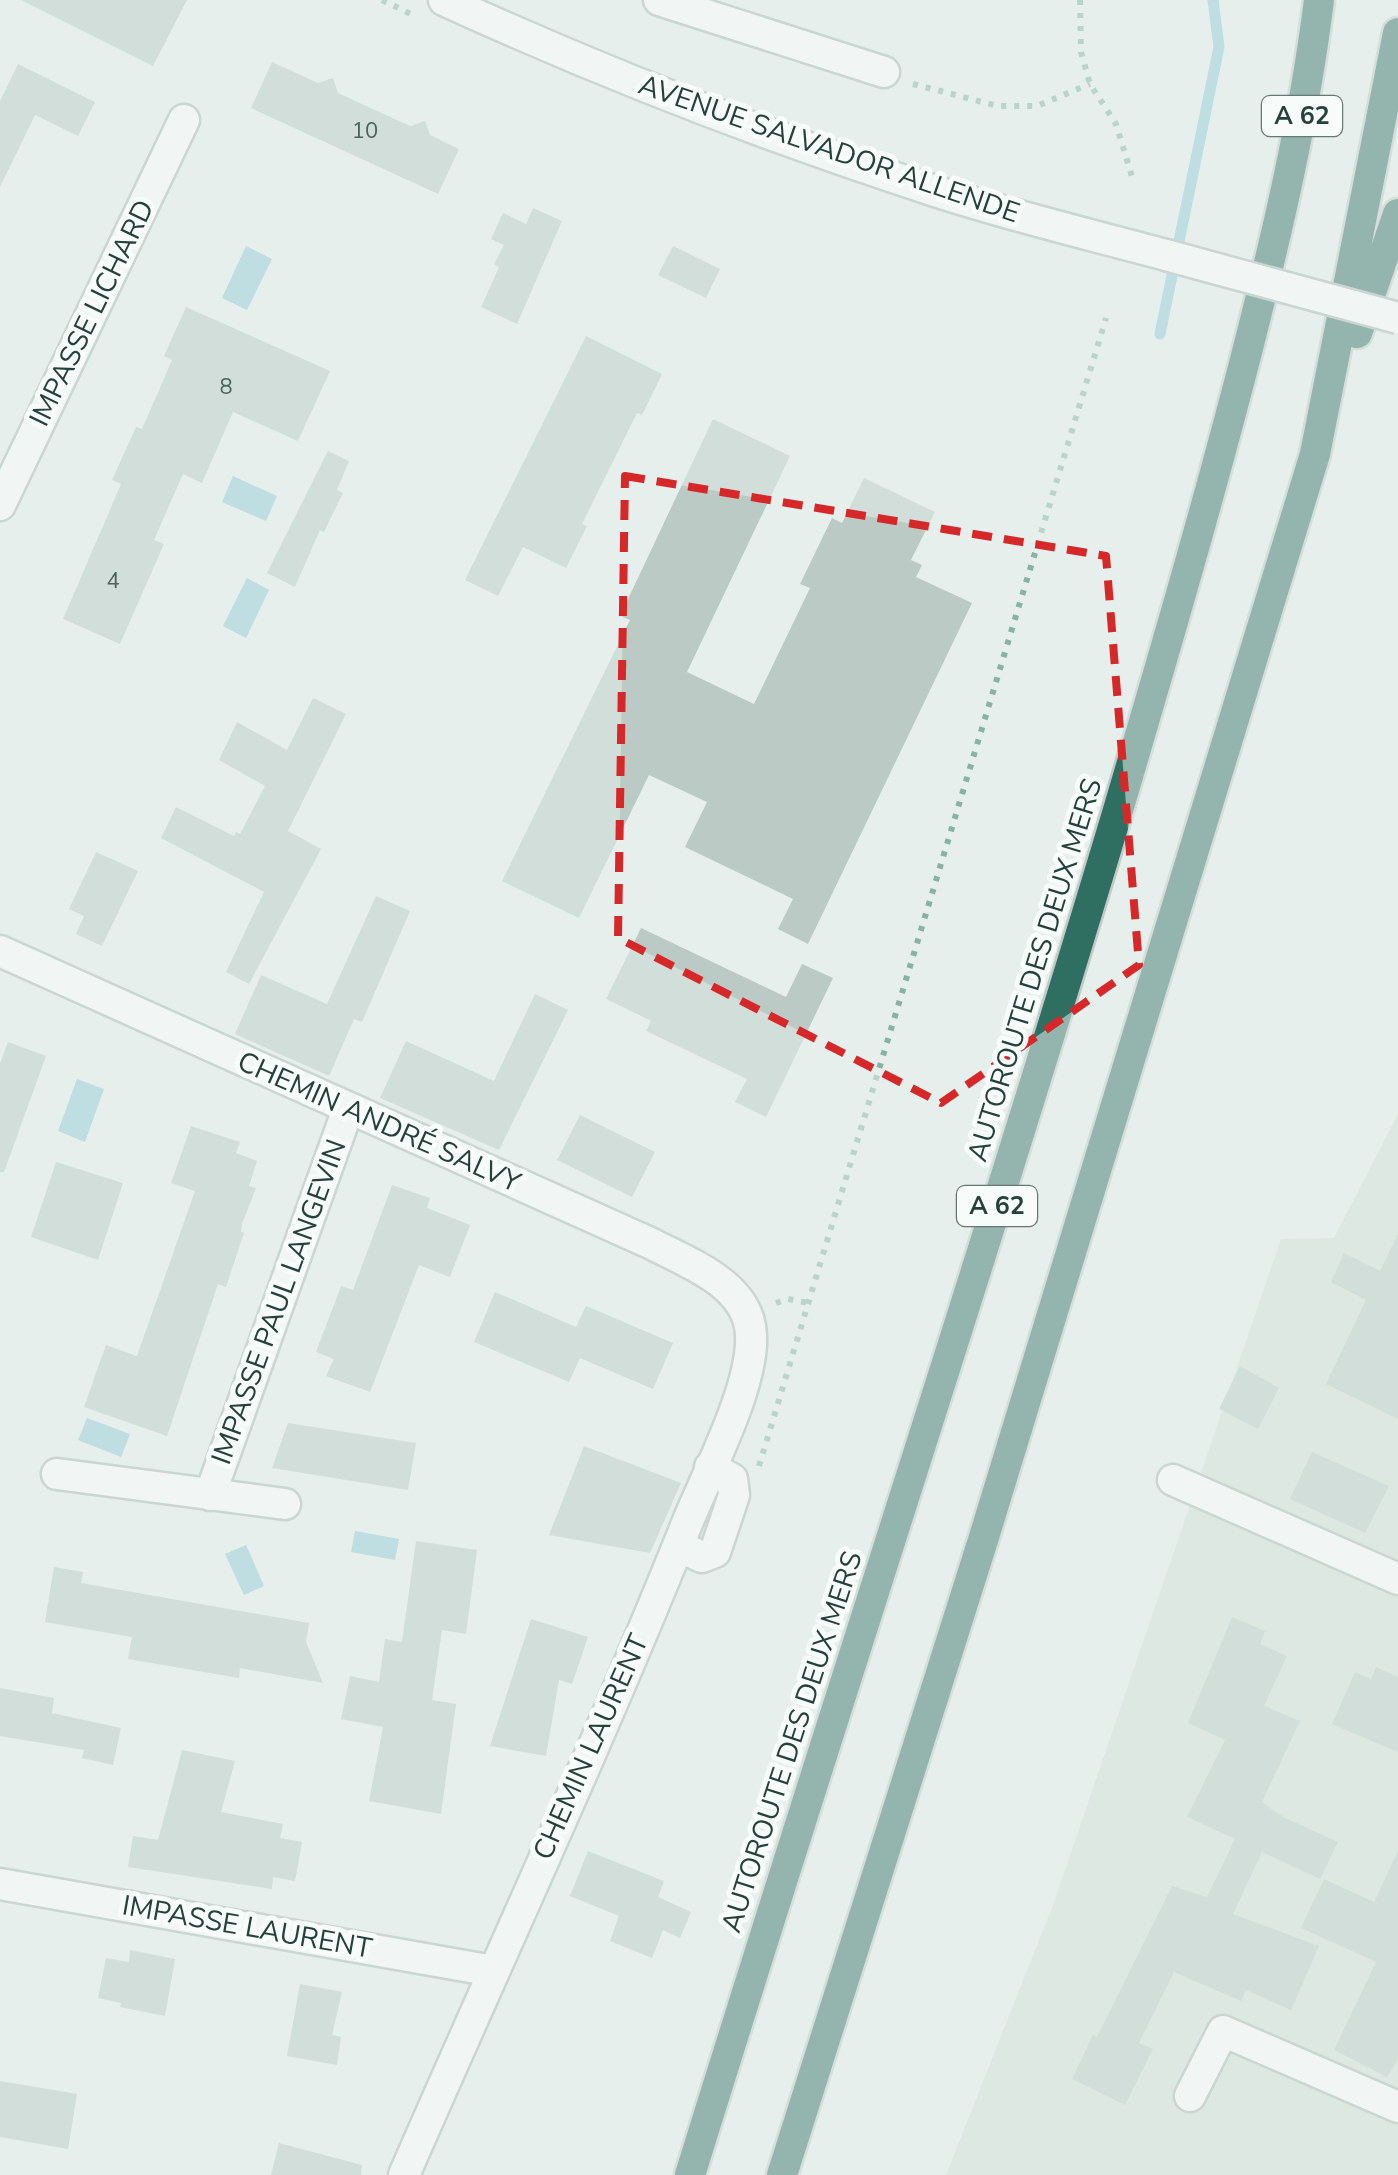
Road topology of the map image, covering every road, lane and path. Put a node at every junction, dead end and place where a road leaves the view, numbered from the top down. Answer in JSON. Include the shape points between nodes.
{"nodes":[{"id":1,"x":444,"y":0,"type":"edge"},
{"id":2,"x":660,"y":0,"type":"edge"},
{"id":3,"x":1080,"y":0,"type":"edge"},
{"id":4,"x":1320,"y":0,"type":"edge"},
{"id":5,"x":1398,"y":33,"type":"edge"},
{"id":6,"x":884,"y":72,"type":"joint"},
{"id":7,"x":1090,"y":84,"type":"junction"},
{"id":8,"x":184,"y":120,"type":"dead end"},
{"id":9,"x":1133,"y":180,"type":"dead end"},
{"id":10,"x":1398,"y":214,"type":"edge"},
{"id":11,"x":1106,"y":318,"type":"dead end"},
{"id":12,"x":1398,"y":318,"type":"edge"},
{"id":13,"x":1315,"y":454,"type":"junction"},
{"id":14,"x":0,"y":505,"type":"edge"},
{"id":15,"x":0,"y":951,"type":"edge"},
{"id":16,"x":348,"y":1108,"type":"junction"},
{"id":17,"x":746,"y":1311,"type":"joint"},
{"id":18,"x":758,"y":1472,"type":"dead end"},
{"id":19,"x":56,"y":1474,"type":"dead end"},
{"id":20,"x":1174,"y":1480,"type":"dead end"},
{"id":21,"x":210,"y":1495,"type":"junction"},
{"id":22,"x":285,"y":1504,"type":"dead end"},
{"id":23,"x":1398,"y":1579,"type":"edge"},
{"id":24,"x":0,"y":1884,"type":"edge"},
{"id":25,"x":493,"y":1971,"type":"junction"},
{"id":26,"x":1190,"y":2096,"type":"dead end"},
{"id":27,"x":1398,"y":2107,"type":"edge"},
{"id":28,"x":404,"y":2175,"type":"edge"},
{"id":29,"x":690,"y":2175,"type":"edge"},
{"id":30,"x":782,"y":2175,"type":"edge"}],
"edges":[{"from":1,"to":12,"type":"street","name":"AVENUE SALVADOR ALLENDE","bridge":true,"via":[[762,132],[935,191]]},
{"from":2,"to":6,"type":"street"},
{"from":3,"to":7,"type":"path"},
{"from":4,"to":29,"type":"highway","name":"AUTOROUTE DES DEUX MERS","number":"A 62","via":[[1278,230],[1202,528],[1029,1106]]},
{"from":5,"to":13,"type":"highway","number":"A 62"},
{"from":6,"to":7,"type":"path","via":[[998,106],[1037,106]]},
{"from":7,"to":9,"type":"path","via":[[1116,124]]},
{"from":8,"to":14,"type":"street","name":"IMPASSE LICHARD"},
{"from":10,"to":13,"type":"highway"},
{"from":11,"to":18,"type":"path"},
{"from":13,"to":30,"type":"highway","number":"A 62"},
{"from":15,"to":16,"type":"street","name":"CHEMIN ANDRÉ SALVY"},
{"from":16,"to":17,"type":"street","name":"CHEMIN ANDRÉ SALVY","via":[[650,1242],[725,1285]]},
{"from":16,"to":21,"type":"street","name":"IMPASSE PAUL LANGEVIN"},
{"from":17,"to":25,"type":"street","name":"CHEMIN LAURENT","via":[[749,1366]]},
{"from":19,"to":21,"type":"street","name":"IMPASSE PAUL LANGEVIN"},
{"from":20,"to":23,"type":"street"},
{"from":21,"to":22,"type":"street","name":"IMPASSE PAUL LANGEVIN"},
{"from":24,"to":25,"type":"street","name":"IMPASSE LAURENT"},
{"from":25,"to":28,"type":"street","name":"CHEMIN LAURENT"},
{"from":26,"to":27,"type":"street","via":[[1224,2031]]}]}
